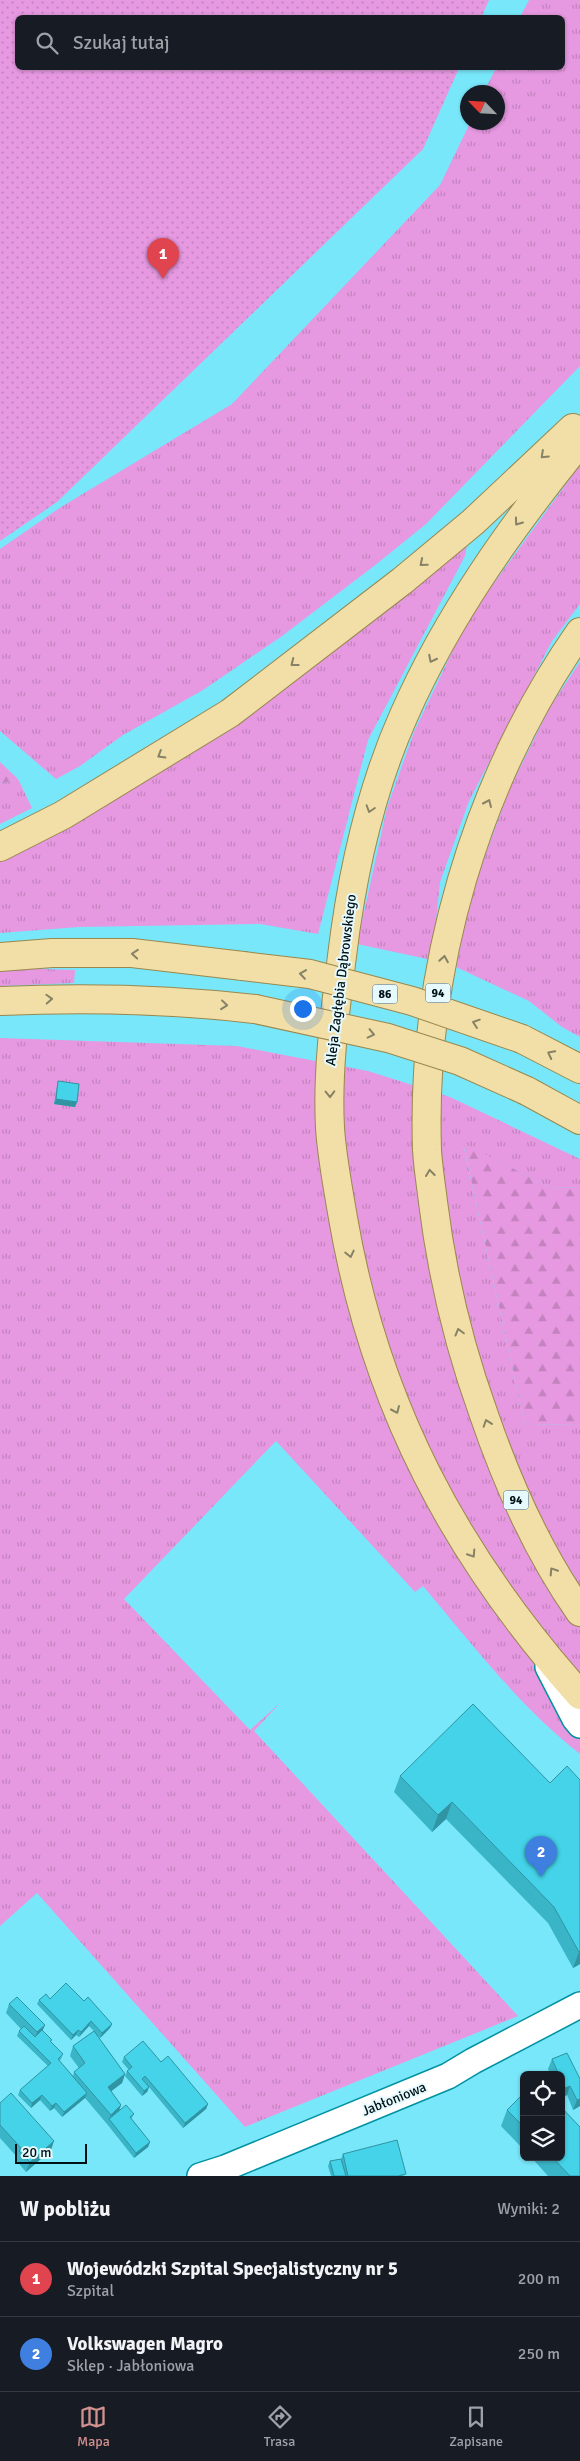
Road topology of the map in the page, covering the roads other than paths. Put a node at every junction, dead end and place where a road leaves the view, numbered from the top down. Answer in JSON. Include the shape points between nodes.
{"nodes":[{"id":1,"x":580,"y":422,"type":"edge"},
{"id":2,"x":580,"y":442,"type":"edge"},
{"id":3,"x":580,"y":632,"type":"edge"},
{"id":4,"x":0,"y":846,"type":"edge"},
{"id":5,"x":0,"y":957,"type":"edge"},
{"id":6,"x":0,"y":1001,"type":"edge"},
{"id":7,"x":580,"y":1069,"type":"edge"},
{"id":8,"x":580,"y":1120,"type":"edge"},
{"id":9,"x":580,"y":1612,"type":"edge"},
{"id":10,"x":539,"y":1649,"type":"junction"},
{"id":11,"x":580,"y":1695,"type":"edge"},
{"id":12,"x":580,"y":1725,"type":"edge"},
{"id":13,"x":580,"y":2005,"type":"edge"},
{"id":14,"x":200,"y":2176,"type":"edge"}],
"edges":[{"from":1,"to":4,"type":"main road","one_way":true,"via":[[473,522],[230,713],[63,815]]},
{"from":2,"to":10,"type":"main road","name":"Aleja Zagłębia Dąbrowskiego","one_way":true,"via":[[518,522],[456,614],[404,714],[367,817],[346,922],[333,1027],[330,1085],[330,1130],[348,1244],[363,1314],[393,1402],[423,1468],[461,1537]]},
{"from":9,"to":3,"type":"main road","number":"94","one_way":true,"via":[[549,1565],[506,1480],[471,1379],[439,1249],[427,1153],[431,1050],[448,933],[469,854],[519,738],[548,682]]},
{"from":7,"to":5,"type":"main road","number":"86","one_way":true,"bridge":true,"via":[[522,1039],[412,1001],[310,974],[132,953]]},
{"from":6,"to":8,"type":"main road","one_way":true,"bridge":true,"via":[[80,998],[193,1002],[255,1009],[388,1038],[460,1061],[527,1091]]},
{"from":10,"to":11,"type":"main road","name":"Aleja Zagłębia Dąbrowskiego"},
{"from":10,"to":12,"type":"street"},
{"from":13,"to":14,"type":"street","name":"Jabłoniowa","via":[[448,2076]]}]}
